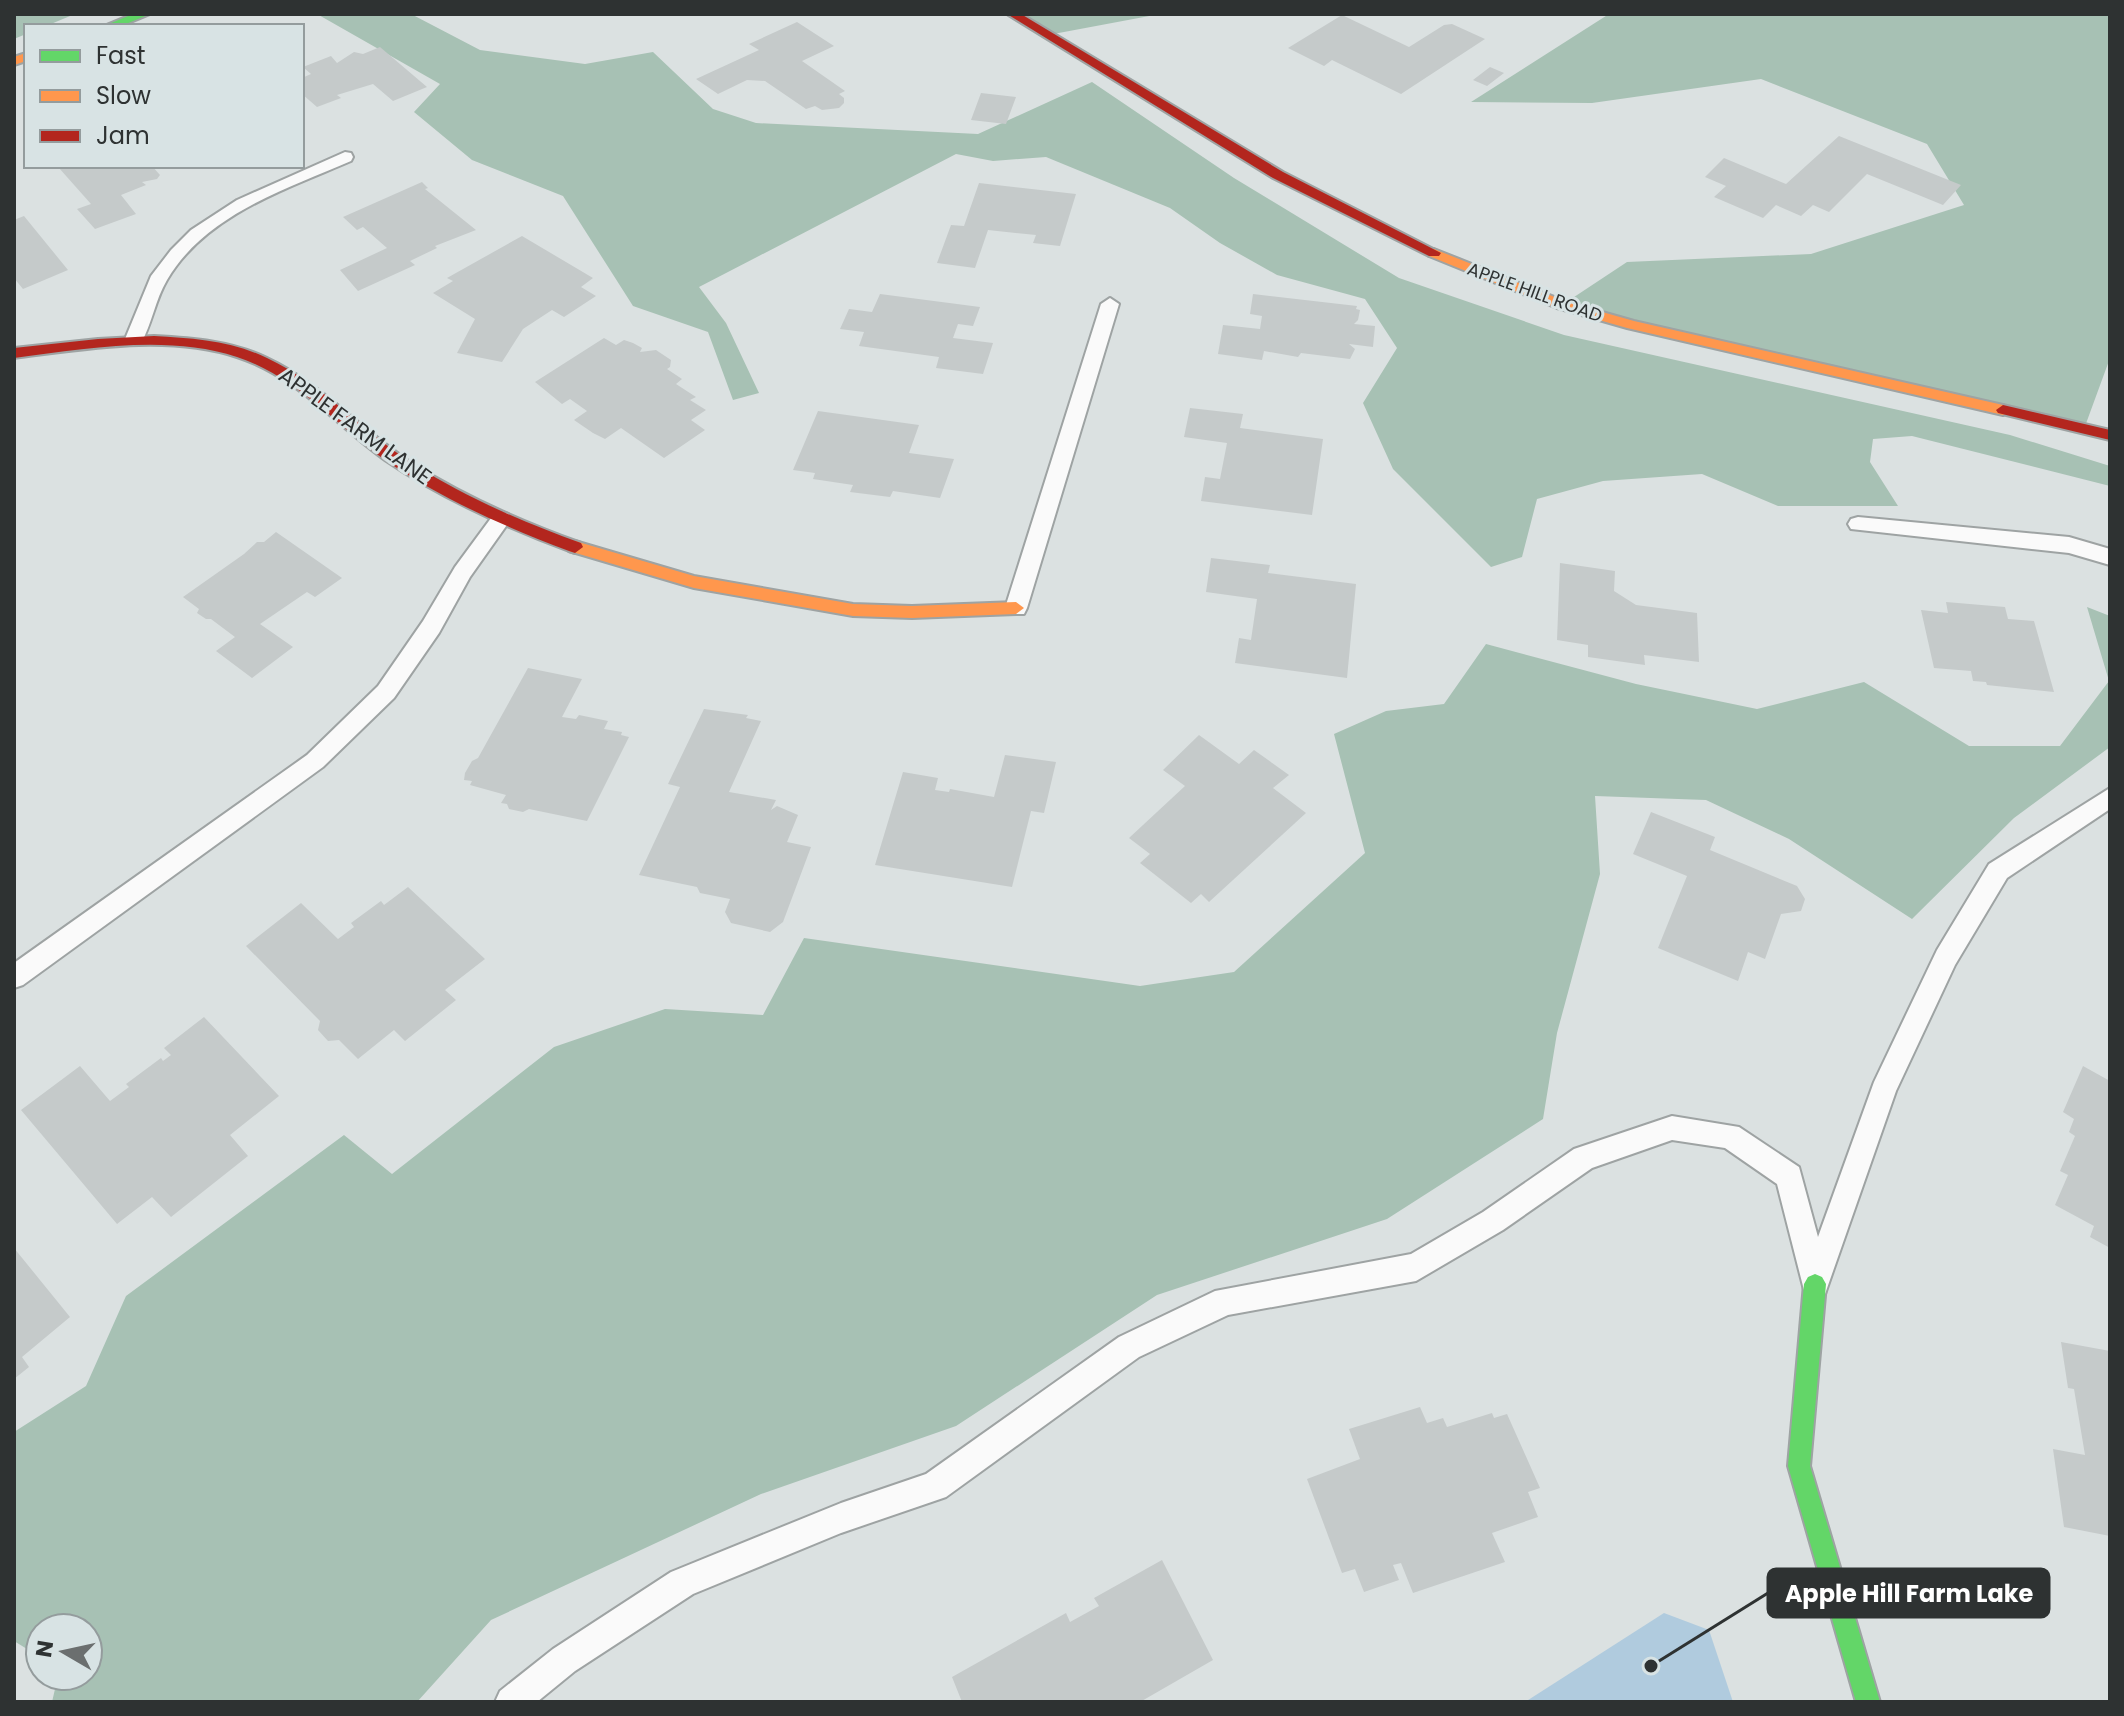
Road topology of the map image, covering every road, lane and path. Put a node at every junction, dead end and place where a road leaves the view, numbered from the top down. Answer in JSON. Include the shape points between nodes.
{"nodes":[{"id":1,"x":144,"y":14,"type":"edge"},
{"id":2,"x":1013,"y":14,"type":"edge"},
{"id":3,"x":116,"y":24,"type":"edge"},
{"id":4,"x":345,"y":157,"type":"dead end"},
{"id":5,"x":1110,"y":304,"type":"dead end"},
{"id":6,"x":134,"y":339,"type":"junction"},
{"id":7,"x":14,"y":353,"type":"edge"},
{"id":8,"x":2110,"y":435,"type":"edge"},
{"id":9,"x":501,"y":519,"type":"junction"},
{"id":10,"x":1858,"y":524,"type":"dead end"},
{"id":11,"x":2110,"y":557,"type":"edge"},
{"id":12,"x":1016,"y":608,"type":"joint"},
{"id":13,"x":2110,"y":797,"type":"edge"},
{"id":14,"x":14,"y":977,"type":"edge"},
{"id":15,"x":1815,"y":1284,"type":"junction"},
{"id":16,"x":511,"y":1702,"type":"edge"},
{"id":17,"x":1868,"y":1702,"type":"edge"}],
"edges":[{"from":1,"to":3,"type":"street"},
{"from":2,"to":8,"type":"street","name":"APPLE HILL ROAD","via":[[1278,175],[1480,274],[1632,325]]},
{"from":4,"to":6,"type":"lane","via":[[242,204],[193,235],[159,277]]},
{"from":5,"to":12,"type":"lane"},
{"from":6,"to":7,"type":"street","name":"APPLE FARM LANE"},
{"from":6,"to":9,"type":"street","name":"APPLE FARM LANE","via":[[204,343],[277,368],[426,479]]},
{"from":9,"to":12,"type":"street","name":"APPLE FARM LANE","via":[[642,570],[756,596],[877,612]]},
{"from":9,"to":14,"type":"lane","via":[[386,692],[315,761]]},
{"from":10,"to":11,"type":"lane","via":[[2069,545]]},
{"from":13,"to":15,"type":"lane","via":[[1998,871],[1946,958],[1883,1090]]},
{"from":15,"to":16,"type":"lane","via":[[1789,1176],[1730,1136],[1672,1128],[1584,1158],[1416,1267],[1225,1301],[1129,1347],[935,1486],[682,1583],[564,1660]]},
{"from":15,"to":17,"type":"street","via":[[1799,1466]]}]}
